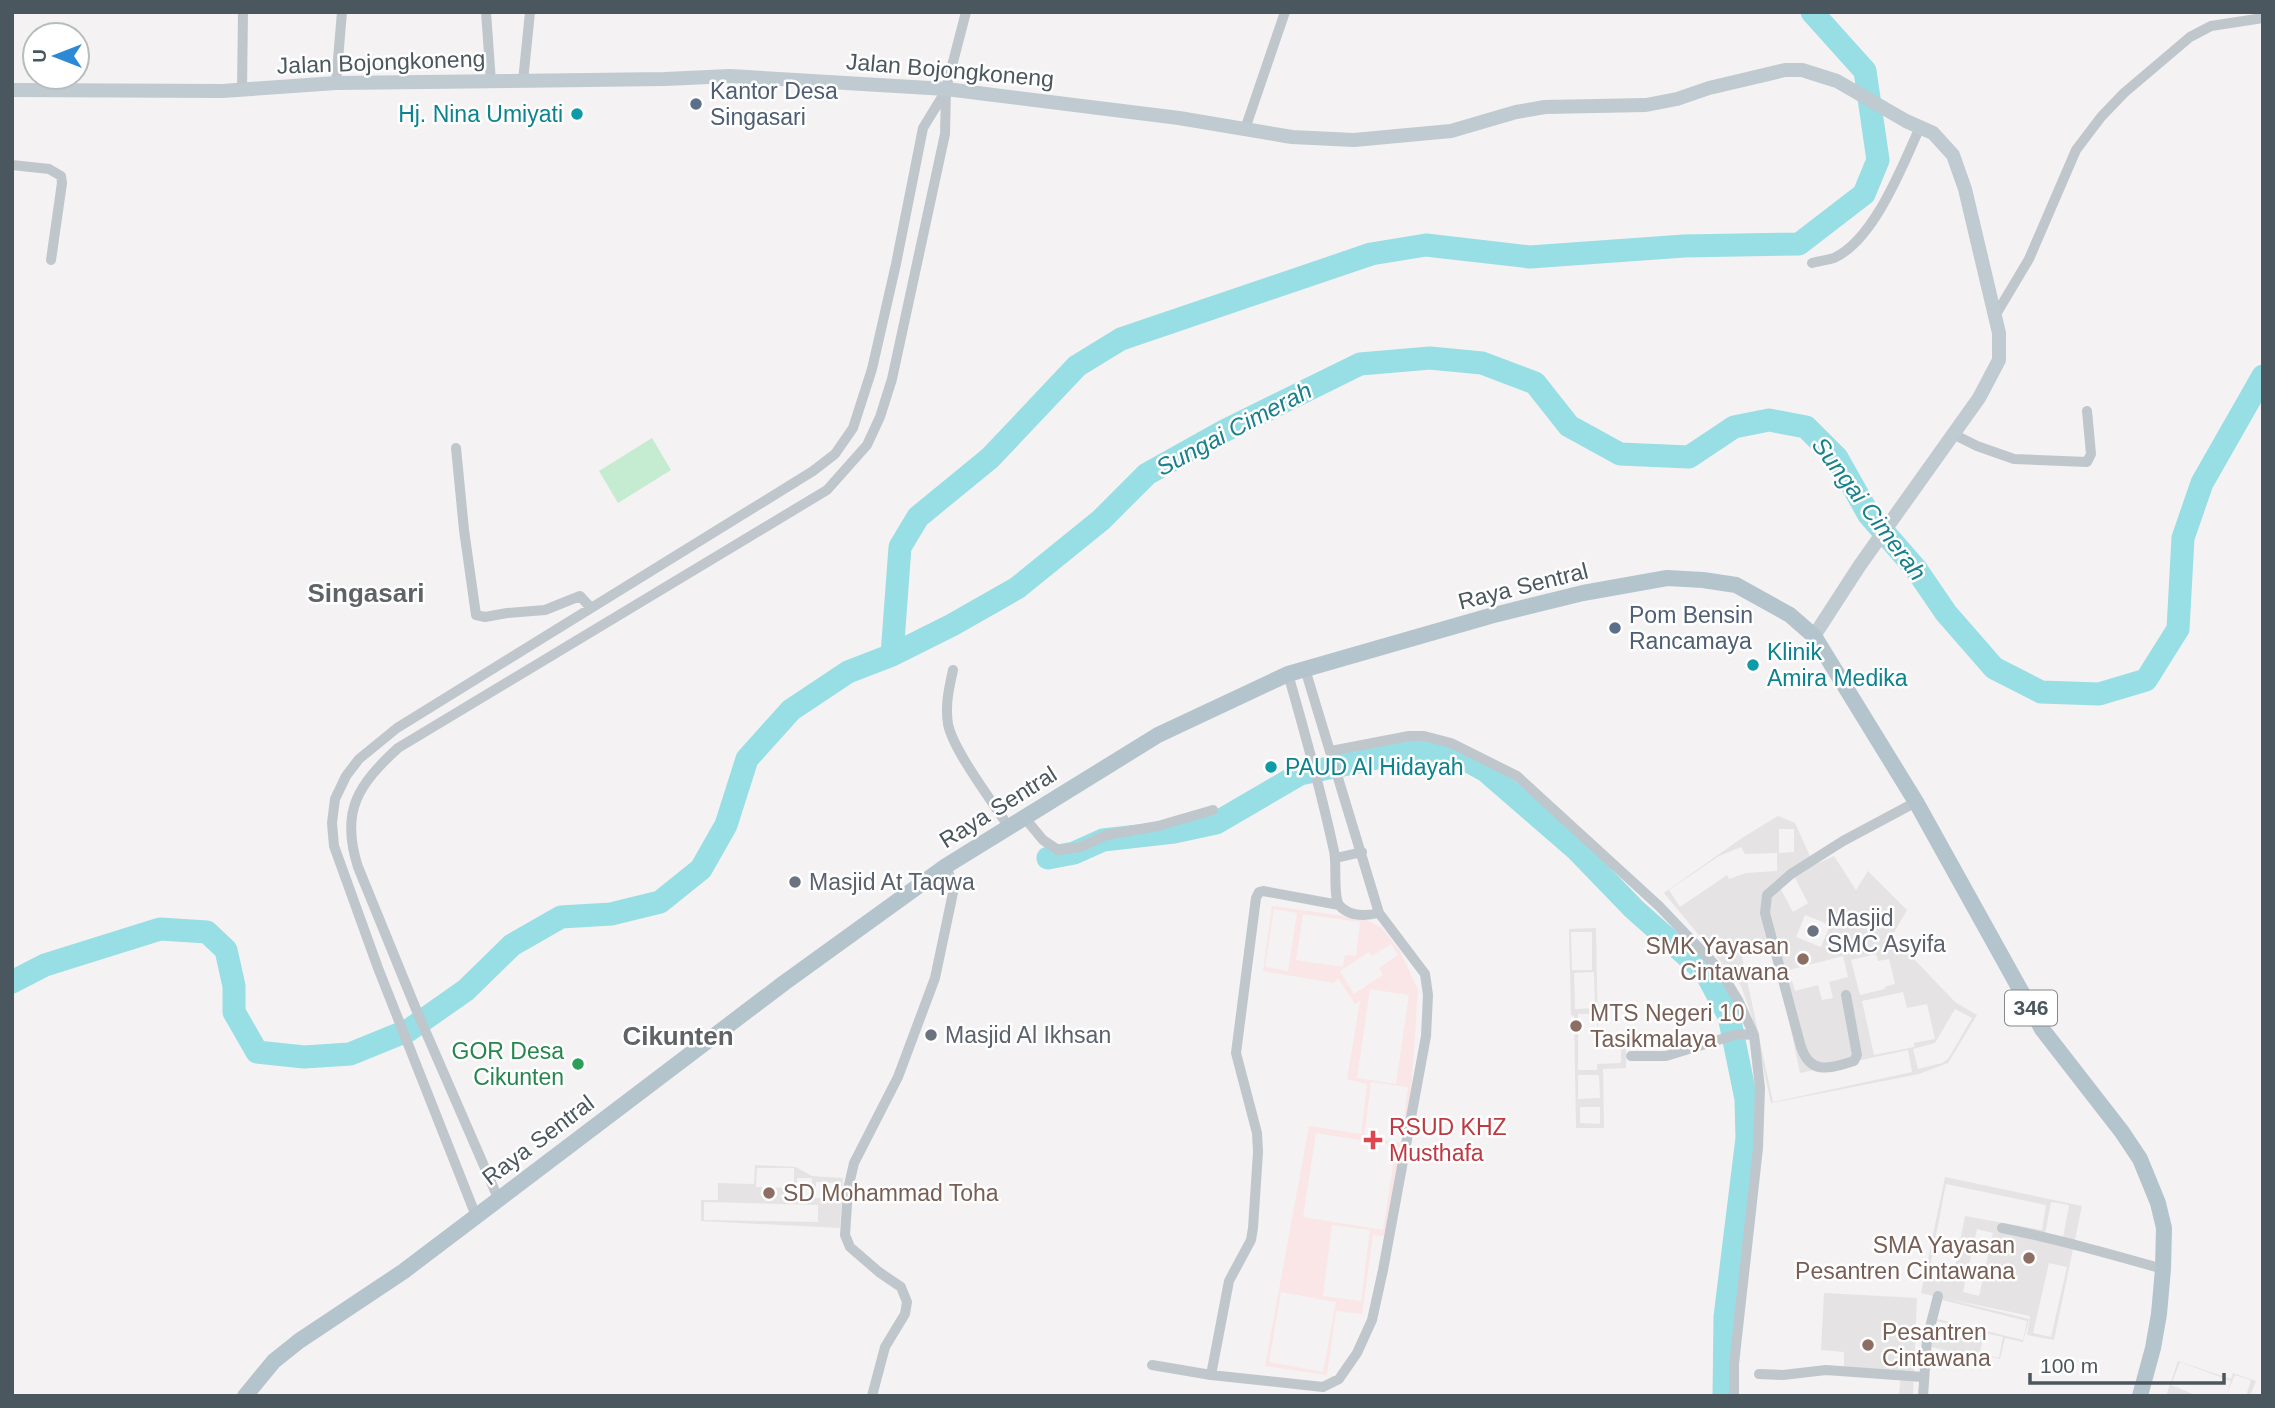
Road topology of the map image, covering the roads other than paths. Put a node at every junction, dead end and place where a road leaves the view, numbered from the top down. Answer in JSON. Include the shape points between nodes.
{"nodes":[{"id":1,"x":243,"y":12,"type":"edge"},
{"id":2,"x":342,"y":12,"type":"edge"},
{"id":3,"x":486,"y":12,"type":"edge"},
{"id":4,"x":530,"y":12,"type":"edge"},
{"id":5,"x":966,"y":12,"type":"edge"},
{"id":6,"x":1285,"y":12,"type":"edge"},
{"id":7,"x":2263,"y":18,"type":"edge"},
{"id":8,"x":523,"y":81,"type":"junction"},
{"id":9,"x":491,"y":82,"type":"junction"},
{"id":10,"x":336,"y":83,"type":"junction"},
{"id":11,"x":946,"y":89,"type":"junction"},
{"id":12,"x":12,"y":90,"type":"edge"},
{"id":13,"x":242,"y":90,"type":"junction"},
{"id":14,"x":1920,"y":127,"type":"junction"},
{"id":15,"x":1245,"y":129,"type":"junction"},
{"id":16,"x":12,"y":165,"type":"edge"},
{"id":17,"x":51,"y":260,"type":"dead end"},
{"id":18,"x":1812,"y":263,"type":"dead end"},
{"id":19,"x":896,"y":264,"type":"junction"},
{"id":20,"x":917,"y":269,"type":"junction"},
{"id":21,"x":1995,"y":316,"type":"junction"},
{"id":22,"x":2087,"y":411,"type":"dead end"},
{"id":23,"x":1955,"y":435,"type":"junction"},
{"id":24,"x":456,"y":449,"type":"dead end"},
{"id":25,"x":646,"y":575,"type":"junction"},
{"id":26,"x":655,"y":594,"type":"junction"},
{"id":27,"x":591,"y":608,"type":"junction"},
{"id":28,"x":1814,"y":636,"type":"junction"},
{"id":29,"x":1305,"y":669,"type":"junction"},
{"id":30,"x":953,"y":670,"type":"dead end"},
{"id":31,"x":1288,"y":674,"type":"junction"},
{"id":32,"x":457,"y":691,"type":"junction"},
{"id":33,"x":465,"y":706,"type":"junction"},
{"id":34,"x":1332,"y":755,"type":"junction"},
{"id":35,"x":1916,"y":802,"type":"junction"},
{"id":36,"x":1213,"y":810,"type":"dead end"},
{"id":37,"x":1024,"y":817,"type":"junction"},
{"id":38,"x":1008,"y":827,"type":"junction"},
{"id":39,"x":1362,"y":852,"type":"junction"},
{"id":40,"x":1336,"y":858,"type":"junction"},
{"id":41,"x":946,"y":866,"type":"junction"},
{"id":42,"x":1339,"y":905,"type":"junction"},
{"id":43,"x":1379,"y":913,"type":"junction"},
{"id":44,"x":1846,"y":995,"type":"dead end"},
{"id":45,"x":418,"y":1014,"type":"junction"},
{"id":46,"x":401,"y":1023,"type":"junction"},
{"id":47,"x":1754,"y":1035,"type":"junction"},
{"id":48,"x":1631,"y":1056,"type":"dead end"},
{"id":49,"x":498,"y":1198,"type":"junction"},
{"id":50,"x":476,"y":1216,"type":"junction"},
{"id":51,"x":2002,"y":1228,"type":"dead end"},
{"id":52,"x":2163,"y":1269,"type":"junction"},
{"id":53,"x":1938,"y":1296,"type":"dead end"},
{"id":54,"x":1152,"y":1365,"type":"dead end"},
{"id":55,"x":1759,"y":1374,"type":"dead end"},
{"id":56,"x":1211,"y":1375,"type":"junction"},
{"id":57,"x":1923,"y":1377,"type":"junction"},
{"id":58,"x":245,"y":1396,"type":"edge"},
{"id":59,"x":872,"y":1396,"type":"edge"},
{"id":60,"x":1734,"y":1396,"type":"edge"},
{"id":61,"x":1923,"y":1396,"type":"edge"},
{"id":62,"x":2140,"y":1396,"type":"edge"}],
"edges":[{"from":1,"to":13,"type":"street"},
{"from":2,"to":10,"type":"street"},
{"from":3,"to":9,"type":"street"},
{"from":4,"to":8,"type":"street"},
{"from":5,"to":11,"type":"street"},
{"from":6,"to":15,"type":"street"},
{"from":7,"to":21,"type":"street","via":[[2211,26],[2190,37],[2101,117],[2076,150],[2029,259]]},
{"from":8,"to":9,"type":"main road","name":"Jalan Bojongkoneng"},
{"from":8,"to":11,"type":"main road","name":"Jalan Bojongkoneng","via":[[730,76]]},
{"from":9,"to":10,"type":"main road","name":"Jalan Bojongkoneng"},
{"from":10,"to":13,"type":"main road","name":"Jalan Bojongkoneng"},
{"from":11,"to":15,"type":"main road","name":"Jalan Bojongkoneng"},
{"from":11,"to":19,"type":"street","via":[[923,128]]},
{"from":11,"to":20,"type":"street","via":[[945,134]]},
{"from":12,"to":13,"type":"main road","name":"Jalan Bojongkoneng"},
{"from":14,"to":15,"type":"main road","name":"Jalan Bojongkoneng","via":[[1836,81],[1785,70],[1646,105],[1545,107],[1419,135],[1314,139]]},
{"from":14,"to":18,"type":"street","via":[[1879,213],[1865,231],[1835,257]]},
{"from":14,"to":21,"type":"main road","name":"Jalan Bojongkoneng","via":[[1942,141],[1959,170]]},
{"from":16,"to":17,"type":"street","via":[[49,169],[61,176]]},
{"from":19,"to":20,"type":"street"},
{"from":19,"to":25,"type":"street","via":[[872,369],[853,428],[835,454]]},
{"from":20,"to":26,"type":"street","via":[[880,417],[846,471],[827,490]]},
{"from":21,"to":23,"type":"main road","name":"Jalan Bojongkoneng","via":[[1999,360]]},
{"from":22,"to":23,"type":"street","via":[[2091,454],[2087,462],[2014,459]]},
{"from":23,"to":28,"type":"main road","name":"Jalan Bojongkoneng"},
{"from":24,"to":27,"type":"street","via":[[476,615],[545,610],[580,596]]},
{"from":25,"to":26,"type":"street"},
{"from":25,"to":27,"type":"street"},
{"from":26,"to":33,"type":"street"},
{"from":27,"to":32,"type":"street"},
{"from":28,"to":29,"type":"main road","name":"Raya Sentral","number":"346","via":[[1790,615],[1736,585],[1667,578],[1490,616]]},
{"from":28,"to":35,"type":"main road","number":"346"},
{"from":29,"to":31,"type":"main road","name":"Raya Sentral","number":"346"},
{"from":29,"to":34,"type":"street"},
{"from":30,"to":38,"type":"street","via":[[947,699],[949,726]]},
{"from":31,"to":37,"type":"main road","name":"Raya Sentral","number":"346","via":[[1158,735]]},
{"from":31,"to":40,"type":"street"},
{"from":32,"to":33,"type":"street"},
{"from":32,"to":46,"type":"street","via":[[397,728],[359,759],[335,799],[334,846]]},
{"from":33,"to":45,"type":"street","via":[[398,748],[371,772],[356,797],[351,822],[351,845],[358,867]]},
{"from":34,"to":39,"type":"street"},
{"from":34,"to":47,"type":"street","via":[[1424,736],[1451,743],[1517,776],[1659,906],[1719,970]]},
{"from":35,"to":44,"type":"street","via":[[1791,874],[1767,895],[1765,913],[1801,1047],[1806,1060],[1819,1068],[1854,1061],[1857,1055]]},
{"from":35,"to":52,"type":"main road","number":"346","via":[[2042,1029],[2140,1159],[2164,1228]]},
{"from":36,"to":37,"type":"street","via":[[1106,835],[1081,848],[1058,850]]},
{"from":37,"to":38,"type":"main road","name":"Raya Sentral","number":"346"},
{"from":38,"to":41,"type":"main road","name":"Raya Sentral","number":"346"},
{"from":39,"to":40,"type":"street"},
{"from":39,"to":43,"type":"street"},
{"from":40,"to":42,"type":"street"},
{"from":41,"to":49,"type":"main road","name":"Raya Sentral","number":"346"},
{"from":41,"to":59,"type":"street","via":[[954,888],[935,978],[898,1077],[854,1163],[848,1189],[845,1235],[850,1247],[901,1287],[907,1302],[885,1347]]},
{"from":42,"to":43,"type":"street","via":[[1366,916]]},
{"from":42,"to":56,"type":"street","via":[[1262,891],[1256,898],[1236,1053],[1257,1133],[1254,1228],[1229,1281]]},
{"from":43,"to":56,"type":"street","via":[[1425,974],[1428,995],[1426,1036],[1372,1320],[1339,1379],[1324,1387]]},
{"from":45,"to":46,"type":"street"},
{"from":45,"to":49,"type":"street"},
{"from":46,"to":50,"type":"street"},
{"from":47,"to":48,"type":"street","via":[[1738,1034],[1666,1056]]},
{"from":47,"to":60,"type":"street","via":[[1760,1088],[1758,1148]]},
{"from":49,"to":50,"type":"main road","name":"Raya Sentral","number":"346"},
{"from":50,"to":58,"type":"main road","name":"Raya Sentral","number":"346","via":[[274,1361]]},
{"from":51,"to":52,"type":"street"},
{"from":52,"to":62,"type":"main road","number":"346","via":[[2153,1348]]},
{"from":53,"to":57,"type":"street"},
{"from":54,"to":56,"type":"street"},
{"from":55,"to":57,"type":"street","via":[[1826,1370]]},
{"from":57,"to":61,"type":"street"}]}
